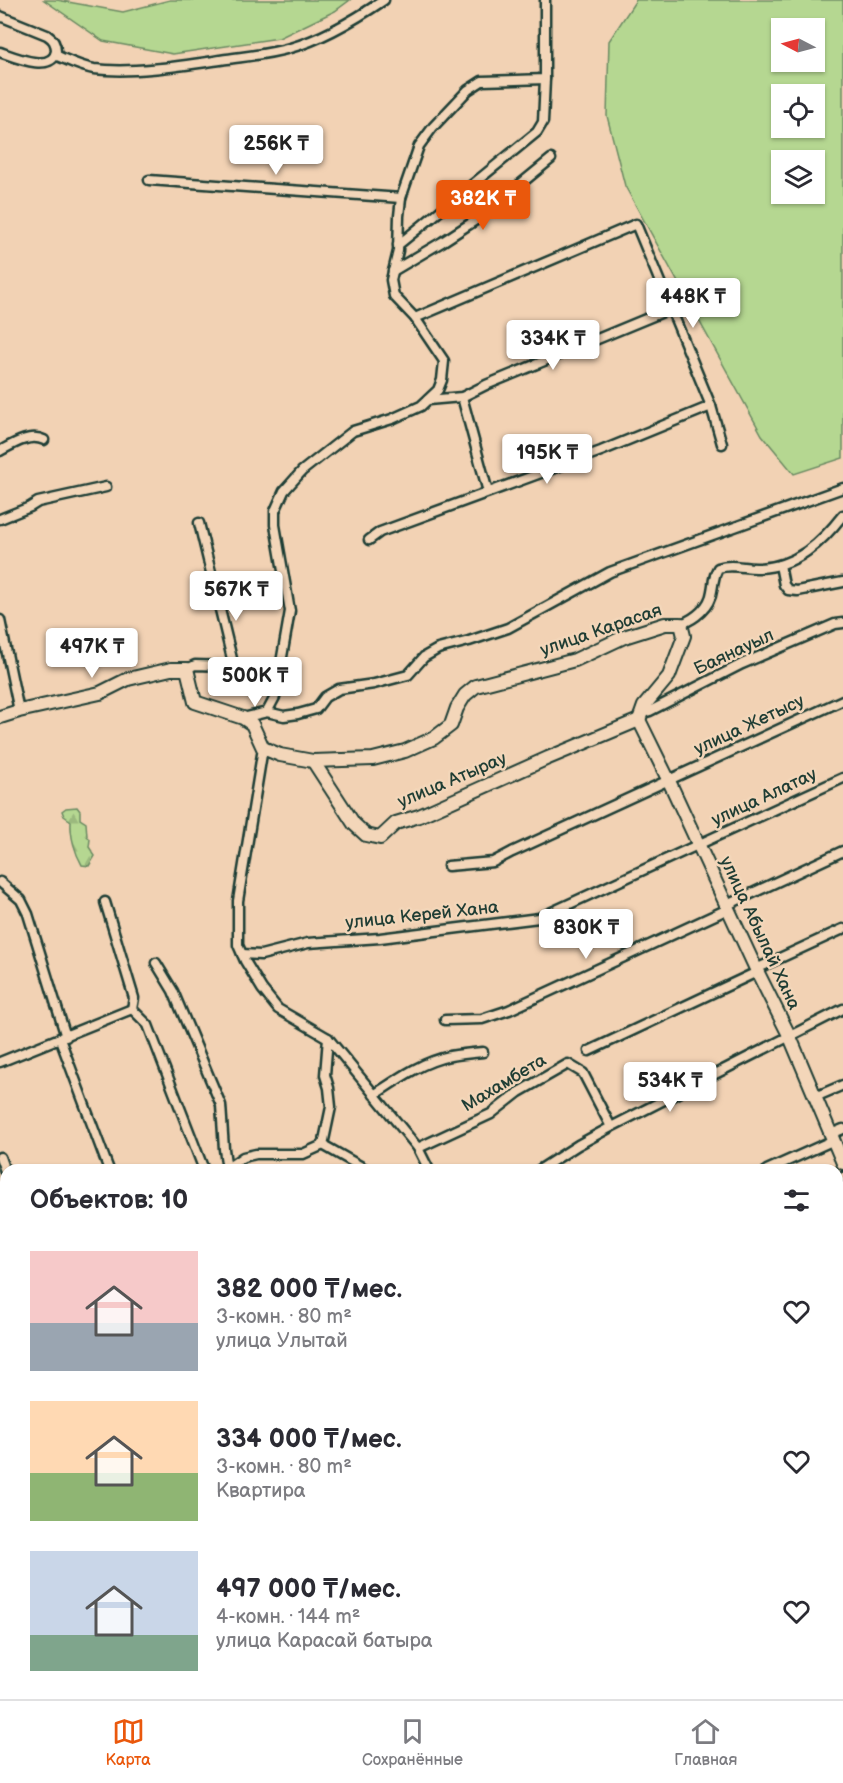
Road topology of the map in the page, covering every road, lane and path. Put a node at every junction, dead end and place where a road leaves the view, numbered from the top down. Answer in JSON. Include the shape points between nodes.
{"nodes":[{"id":1,"x":384,"y":0,"type":"edge"},
{"id":2,"x":545,"y":0,"type":"edge"},
{"id":3,"x":0,"y":16,"type":"edge"},
{"id":4,"x":0,"y":52,"type":"edge"},
{"id":5,"x":55,"y":56,"type":"junction"},
{"id":6,"x":545,"y":78,"type":"junction"},
{"id":7,"x":551,"y":159,"type":"dead end"},
{"id":8,"x":149,"y":180,"type":"dead end"},
{"id":9,"x":401,"y":198,"type":"junction"},
{"id":10,"x":398,"y":245,"type":"junction"},
{"id":11,"x":393,"y":271,"type":"junction"},
{"id":12,"x":670,"y":309,"type":"junction"},
{"id":13,"x":415,"y":318,"type":"junction"},
{"id":14,"x":462,"y":397,"type":"junction"},
{"id":15,"x":427,"y":400,"type":"junction"},
{"id":16,"x":711,"y":406,"type":"junction"},
{"id":17,"x":44,"y":440,"type":"dead end"},
{"id":18,"x":722,"y":444,"type":"dead end"},
{"id":19,"x":0,"y":451,"type":"edge"},
{"id":20,"x":105,"y":487,"type":"dead end"},
{"id":21,"x":843,"y":488,"type":"edge"},
{"id":22,"x":489,"y":492,"type":"junction"},
{"id":23,"x":843,"y":515,"type":"edge"},
{"id":24,"x":0,"y":519,"type":"edge"},
{"id":25,"x":199,"y":524,"type":"dead end"},
{"id":26,"x":369,"y":540,"type":"dead end"},
{"id":27,"x":780,"y":565,"type":"junction"},
{"id":28,"x":843,"y":582,"type":"edge"},
{"id":29,"x":0,"y":620,"type":"edge"},
{"id":30,"x":843,"y":623,"type":"edge"},
{"id":31,"x":681,"y":624,"type":"junction"},
{"id":32,"x":187,"y":669,"type":"junction"},
{"id":33,"x":843,"y":700,"type":"edge"},
{"id":34,"x":19,"y":711,"type":"junction"},
{"id":35,"x":267,"y":712,"type":"junction"},
{"id":36,"x":0,"y":717,"type":"edge"},
{"id":37,"x":639,"y":717,"type":"junction"},
{"id":38,"x":243,"y":718,"type":"junction"},
{"id":39,"x":264,"y":747,"type":"junction"},
{"id":40,"x":313,"y":761,"type":"junction"},
{"id":41,"x":843,"y":778,"type":"edge"},
{"id":42,"x":669,"y":781,"type":"junction"},
{"id":43,"x":699,"y":845,"type":"junction"},
{"id":44,"x":843,"y":851,"type":"edge"},
{"id":45,"x":448,"y":866,"type":"dead end"},
{"id":46,"x":0,"y":882,"type":"edge"},
{"id":47,"x":105,"y":902,"type":"dead end"},
{"id":48,"x":728,"y":907,"type":"junction"},
{"id":49,"x":843,"y":929,"type":"edge"},
{"id":50,"x":242,"y":954,"type":"junction"},
{"id":51,"x":156,"y":963,"type":"dead end"},
{"id":52,"x":757,"y":970,"type":"junction"},
{"id":53,"x":132,"y":1009,"type":"junction"},
{"id":54,"x":843,"y":1010,"type":"edge"},
{"id":55,"x":445,"y":1020,"type":"dead end"},
{"id":56,"x":790,"y":1036,"type":"junction"},
{"id":57,"x":63,"y":1038,"type":"junction"},
{"id":58,"x":328,"y":1038,"type":"junction"},
{"id":59,"x":589,"y":1051,"type":"dead end"},
{"id":60,"x":483,"y":1052,"type":"dead end"},
{"id":61,"x":0,"y":1062,"type":"edge"},
{"id":62,"x":843,"y":1085,"type":"edge"},
{"id":63,"x":374,"y":1095,"type":"junction"},
{"id":64,"x":815,"y":1097,"type":"junction"},
{"id":65,"x":611,"y":1127,"type":"junction"},
{"id":66,"x":843,"y":1129,"type":"edge"},
{"id":67,"x":832,"y":1137,"type":"junction"},
{"id":68,"x":323,"y":1144,"type":"junction"},
{"id":69,"x":418,"y":1148,"type":"junction"},
{"id":70,"x":843,"y":1163,"type":"edge"},
{"id":71,"x":107,"y":1164,"type":"edge"},
{"id":72,"x":202,"y":1164,"type":"edge"},
{"id":73,"x":226,"y":1164,"type":"edge"},
{"id":74,"x":234,"y":1164,"type":"edge"},
{"id":75,"x":357,"y":1164,"type":"edge"},
{"id":76,"x":426,"y":1164,"type":"edge"},
{"id":77,"x":548,"y":1164,"type":"edge"},
{"id":78,"x":779,"y":1164,"type":"edge"}],
"edges":[{"from":1,"to":5,"type":"street","via":[[357,18],[291,48],[257,55],[119,70],[92,69]]},
{"from":2,"to":6,"type":"street"},
{"from":3,"to":5,"type":"street","via":[[54,40]]},
{"from":4,"to":5,"type":"street","via":[[32,62],[49,61]]},
{"from":6,"to":9,"type":"street","via":[[482,81],[468,90],[419,146]]},
{"from":6,"to":10,"type":"street","via":[[543,122],[537,132]]},
{"from":7,"to":11,"type":"street","via":[[479,218]]},
{"from":8,"to":9,"type":"street"},
{"from":9,"to":10,"type":"street"},
{"from":10,"to":11,"type":"street"},
{"from":11,"to":13,"type":"street","via":[[394,296]]},
{"from":12,"to":13,"type":"street","via":[[636,224]]},
{"from":12,"to":14,"type":"street"},
{"from":12,"to":16,"type":"street"},
{"from":13,"to":15,"type":"street","via":[[444,361],[438,390]]},
{"from":14,"to":15,"type":"street"},
{"from":14,"to":22,"type":"street"},
{"from":15,"to":35,"type":"street","via":[[392,419],[353,431],[284,490],[275,510],[274,525],[290,611],[275,697]]},
{"from":16,"to":18,"type":"street"},
{"from":16,"to":22,"type":"street"},
{"from":17,"to":19,"type":"street","via":[[28,438]]},
{"from":20,"to":24,"type":"street","via":[[38,502]]},
{"from":21,"to":35,"type":"street","via":[[610,572],[507,628],[424,657],[408,675],[339,689],[325,697],[316,709],[298,714]]},
{"from":22,"to":26,"type":"street","via":[[380,532]]},
{"from":23,"to":27,"type":"street","via":[[806,553]]},
{"from":25,"to":32,"type":"street","via":[[233,663]]},
{"from":27,"to":28,"type":"street","via":[[788,590]]},
{"from":27,"to":31,"type":"street","via":[[718,568],[705,607],[691,621]]},
{"from":29,"to":34,"type":"street"},
{"from":30,"to":37,"type":"street","name":"Баянауыл","via":[[741,664]]},
{"from":31,"to":37,"type":"street","via":[[684,636],[669,676]]},
{"from":31,"to":40,"type":"street","name":"улица Карасая","via":[[665,624],[624,637],[576,660],[476,686],[465,695],[451,724],[434,738],[405,751],[373,759]]},
{"from":32,"to":34,"type":"street","via":[[128,678],[100,693]]},
{"from":32,"to":38,"type":"street","via":[[195,702]]},
{"from":33,"to":42,"type":"street","name":"улица Жетысу"},
{"from":34,"to":36,"type":"street"},
{"from":35,"to":38,"type":"street"},
{"from":37,"to":40,"type":"street","name":"улица Атырау","via":[[396,823],[380,838],[366,835],[354,824]]},
{"from":37,"to":42,"type":"street","name":"улица Абылай Хана"},
{"from":38,"to":39,"type":"street","via":[[252,724]]},
{"from":39,"to":40,"type":"street","name":"улица Карасая","via":[[280,755]]},
{"from":39,"to":50,"type":"street","via":[[238,901],[238,945]]},
{"from":41,"to":43,"type":"street","name":"улица Алатау"},
{"from":42,"to":43,"type":"street","name":"улица Абылай Хана"},
{"from":42,"to":45,"type":"street","name":"улица Жетысу","via":[[493,862]]},
{"from":43,"to":48,"type":"street","name":"улица Абылай Хана"},
{"from":43,"to":50,"type":"street","name":"улица Керей Хана","via":[[539,918],[308,943],[261,955]]},
{"from":44,"to":48,"type":"street"},
{"from":46,"to":57,"type":"street","via":[[21,900],[28,914]]},
{"from":47,"to":53,"type":"street","via":[[134,998]]},
{"from":48,"to":52,"type":"street","name":"улица Абылай Хана"},
{"from":48,"to":55,"type":"street","via":[[509,1010],[482,1019]]},
{"from":49,"to":52,"type":"street"},
{"from":50,"to":58,"type":"street","via":[[278,1009]]},
{"from":51,"to":73,"type":"street","via":[[173,991],[221,1105]]},
{"from":52,"to":56,"type":"street","name":"улица Абылай Хана"},
{"from":52,"to":59,"type":"street"},
{"from":53,"to":57,"type":"street"},
{"from":53,"to":72,"type":"street","via":[[147,1024]]},
{"from":54,"to":56,"type":"street"},
{"from":56,"to":64,"type":"street","name":"улица Абылай Хана"},
{"from":56,"to":65,"type":"street"},
{"from":57,"to":61,"type":"street"},
{"from":57,"to":71,"type":"street"},
{"from":58,"to":63,"type":"street"},
{"from":58,"to":68,"type":"street","via":[[324,1075],[331,1107]]},
{"from":60,"to":63,"type":"street","via":[[429,1063]]},
{"from":62,"to":64,"type":"street"},
{"from":63,"to":69,"type":"street"},
{"from":64,"to":67,"type":"street","name":"улица Абылай Хана"},
{"from":65,"to":69,"type":"street","name":"Махамбета","via":[[583,1073],[568,1064],[519,1092],[491,1114]]},
{"from":65,"to":77,"type":"street"},
{"from":66,"to":67,"type":"street"},
{"from":67,"to":70,"type":"street","name":"улица Абылай Хана"},
{"from":67,"to":78,"type":"street"},
{"from":68,"to":74,"type":"street","via":[[303,1154],[256,1154]]},
{"from":68,"to":75,"type":"street"},
{"from":69,"to":76,"type":"street"}]}
